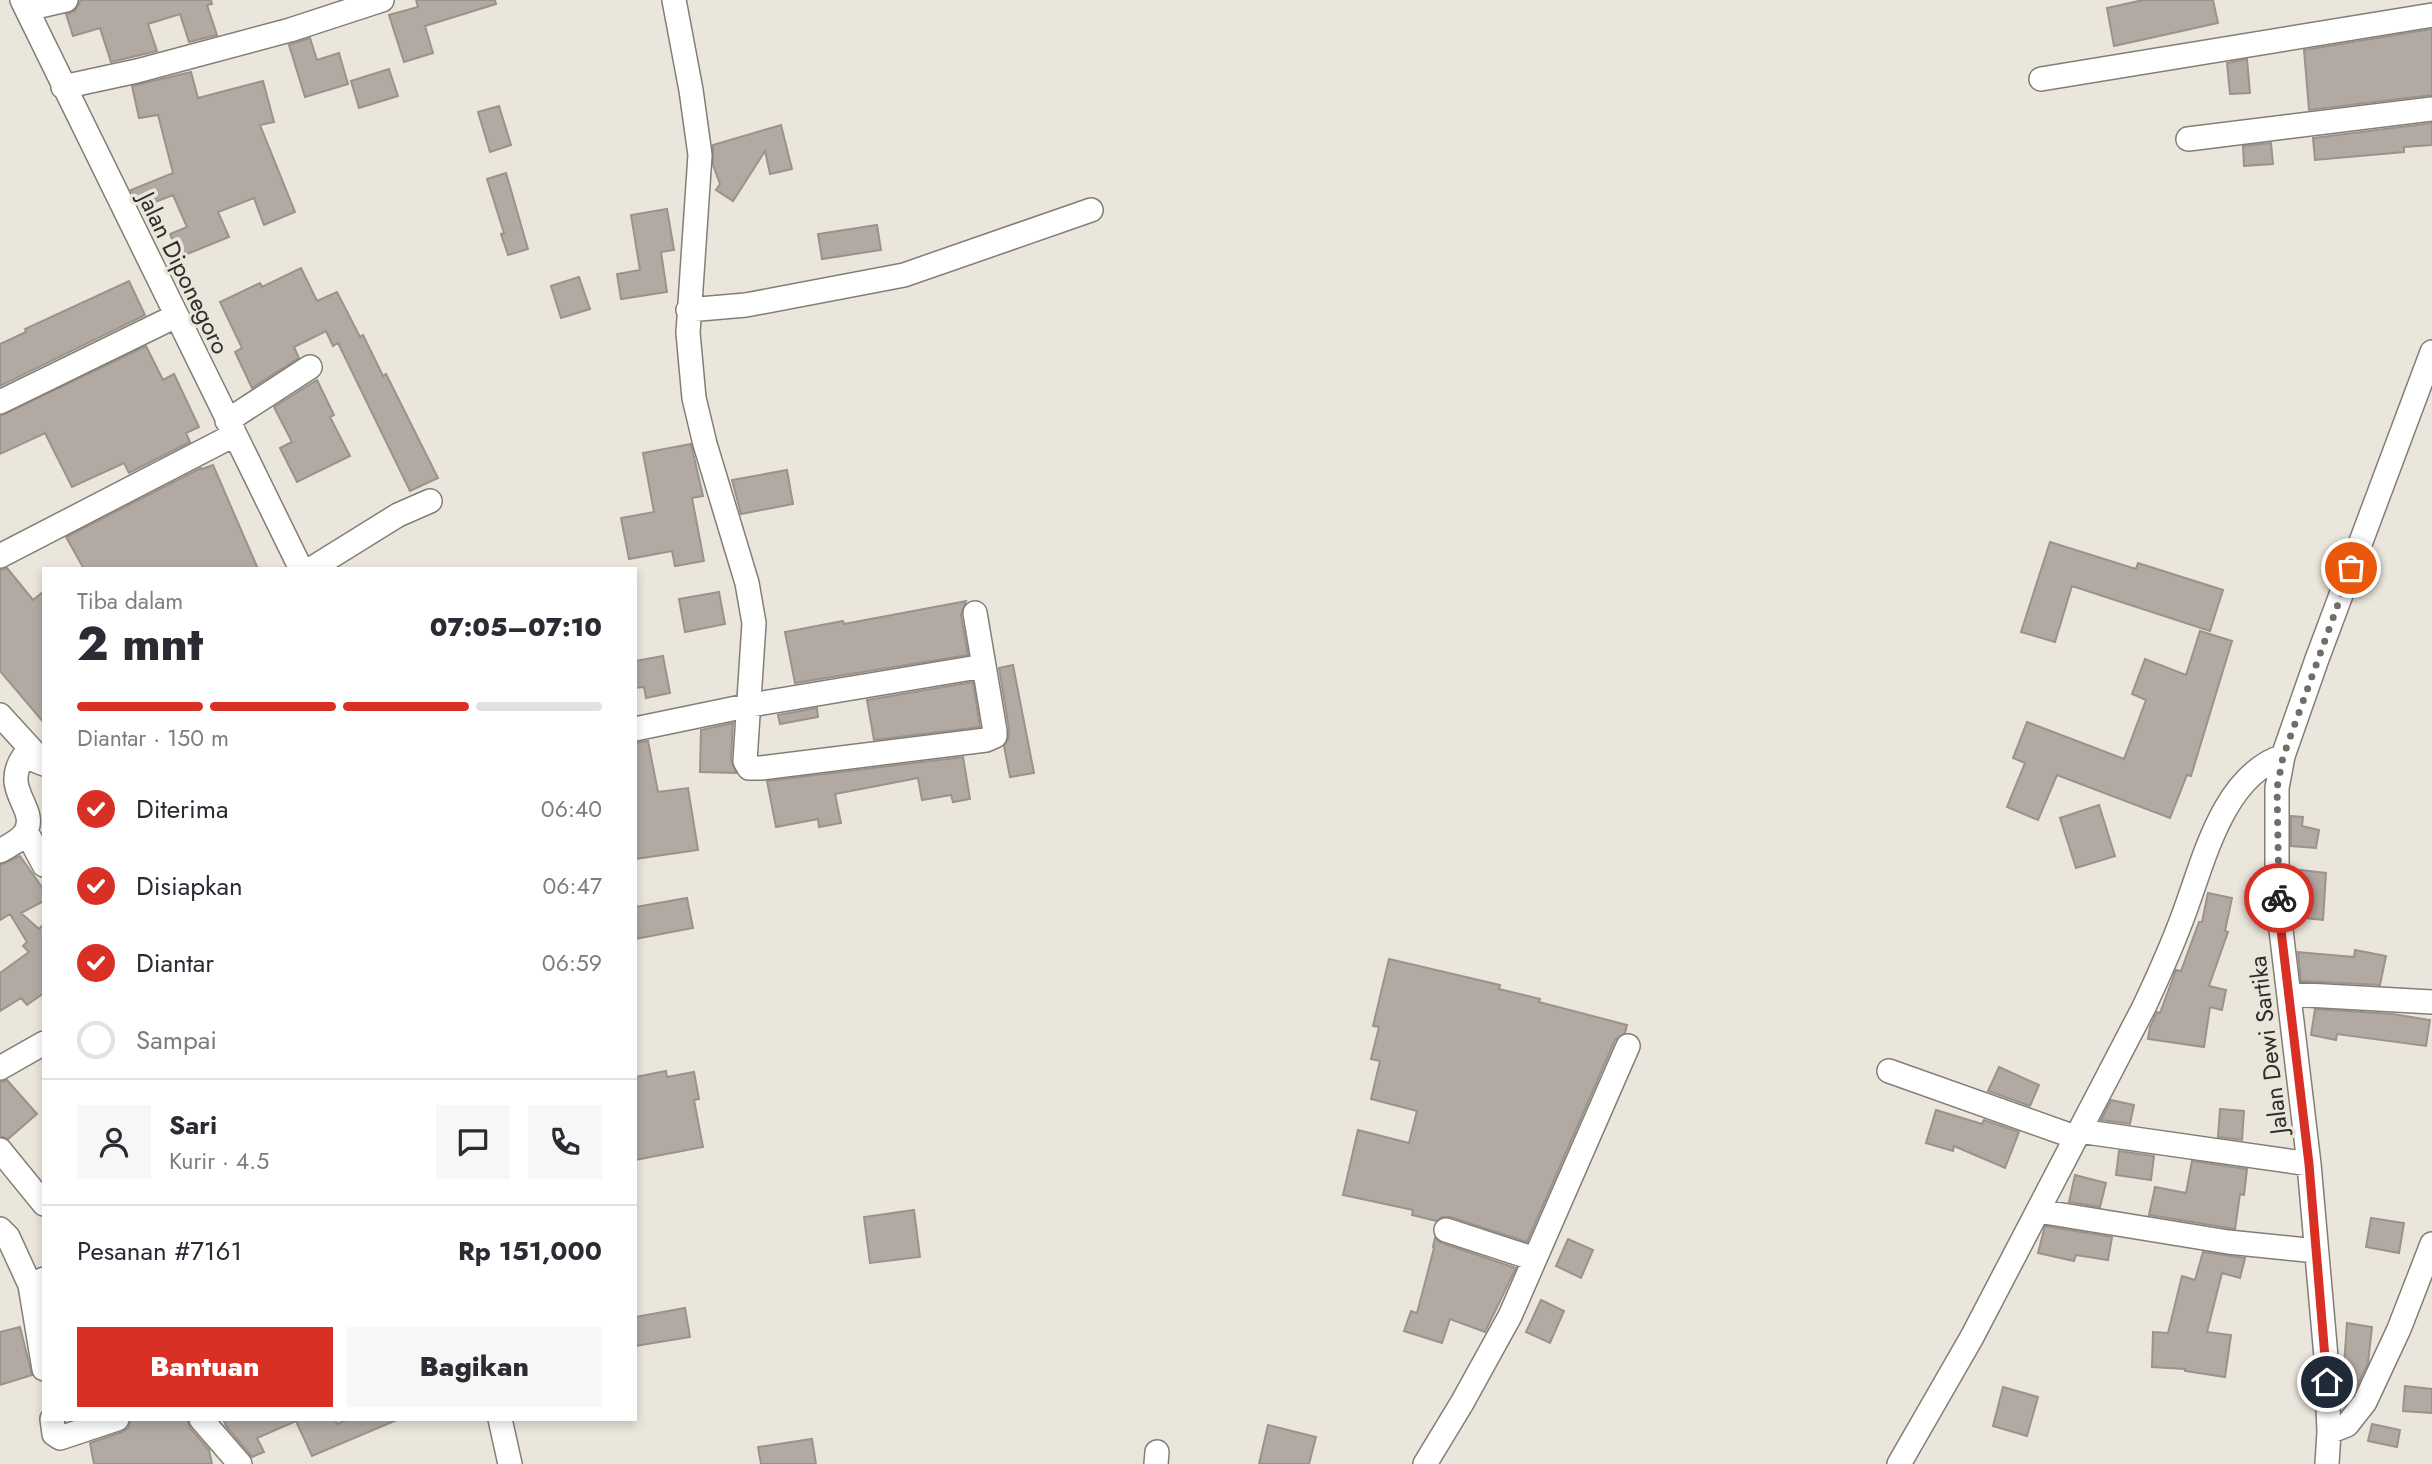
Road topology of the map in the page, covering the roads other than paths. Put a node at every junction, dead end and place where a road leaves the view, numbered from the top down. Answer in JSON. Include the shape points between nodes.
{"nodes":[{"id":1,"x":66,"y":0,"type":"edge"},
{"id":2,"x":382,"y":0,"type":"edge"},
{"id":3,"x":674,"y":0,"type":"edge"},
{"id":4,"x":24,"y":5,"type":"edge"},
{"id":5,"x":2432,"y":15,"type":"edge"},
{"id":6,"x":2041,"y":79,"type":"dead end"},
{"id":7,"x":63,"y":87,"type":"junction"},
{"id":8,"x":2432,"y":109,"type":"edge"},
{"id":9,"x":2189,"y":139,"type":"dead end"},
{"id":10,"x":1091,"y":210,"type":"dead end"},
{"id":11,"x":688,"y":310,"type":"junction"},
{"id":12,"x":176,"y":316,"type":"junction"},
{"id":13,"x":2432,"y":352,"type":"edge"},
{"id":14,"x":310,"y":367,"type":"dead end"},
{"id":15,"x":0,"y":402,"type":"edge"},
{"id":16,"x":231,"y":428,"type":"junction"},
{"id":17,"x":430,"y":501,"type":"dead end"},
{"id":18,"x":0,"y":555,"type":"edge"},
{"id":19,"x":300,"y":567,"type":"edge"},
{"id":20,"x":314,"y":567,"type":"edge"},
{"id":21,"x":975,"y":613,"type":"dead end"},
{"id":22,"x":984,"y":666,"type":"junction"},
{"id":23,"x":751,"y":705,"type":"junction"},
{"id":24,"x":0,"y":715,"type":"edge"},
{"id":25,"x":637,"y":729,"type":"edge"},
{"id":26,"x":2283,"y":757,"type":"junction"},
{"id":27,"x":42,"y":762,"type":"edge"},
{"id":28,"x":42,"y":763,"type":"edge"},
{"id":29,"x":26,"y":831,"type":"junction"},
{"id":30,"x":0,"y":851,"type":"edge"},
{"id":31,"x":42,"y":861,"type":"edge"},
{"id":32,"x":2288,"y":994,"type":"junction"},
{"id":33,"x":2432,"y":1002,"type":"edge"},
{"id":34,"x":42,"y":1044,"type":"edge"},
{"id":35,"x":1628,"y":1046,"type":"dead end"},
{"id":36,"x":0,"y":1068,"type":"edge"},
{"id":37,"x":1889,"y":1071,"type":"dead end"},
{"id":38,"x":2077,"y":1134,"type":"junction"},
{"id":39,"x":0,"y":1150,"type":"edge"},
{"id":40,"x":2309,"y":1164,"type":"junction"},
{"id":41,"x":42,"y":1202,"type":"edge"},
{"id":42,"x":2038,"y":1211,"type":"junction"},
{"id":43,"x":0,"y":1229,"type":"edge"},
{"id":44,"x":1446,"y":1230,"type":"dead end"},
{"id":45,"x":2432,"y":1244,"type":"edge"},
{"id":46,"x":2316,"y":1251,"type":"junction"},
{"id":47,"x":1535,"y":1259,"type":"junction"},
{"id":48,"x":37,"y":1282,"type":"edge"},
{"id":49,"x":42,"y":1344,"type":"edge"},
{"id":50,"x":52,"y":1421,"type":"edge"},
{"id":51,"x":111,"y":1421,"type":"edge"},
{"id":52,"x":203,"y":1421,"type":"edge"},
{"id":53,"x":500,"y":1421,"type":"edge"},
{"id":54,"x":2329,"y":1432,"type":"junction"},
{"id":55,"x":240,"y":1464,"type":"edge"},
{"id":56,"x":510,"y":1464,"type":"edge"},
{"id":57,"x":1425,"y":1464,"type":"edge"},
{"id":58,"x":1899,"y":1464,"type":"edge"},
{"id":59,"x":2327,"y":1464,"type":"edge"}],
"edges":[{"from":1,"to":4,"type":"street"},
{"from":2,"to":7,"type":"street","via":[[290,30]]},
{"from":3,"to":11,"type":"street","via":[[699,155]]},
{"from":4,"to":7,"type":"street","name":"Jalan Diponegoro"},
{"from":5,"to":6,"type":"street"},
{"from":7,"to":12,"type":"street","name":"Jalan Diponegoro"},
{"from":8,"to":9,"type":"street"},
{"from":10,"to":11,"type":"street","via":[[904,275],[746,305]]},
{"from":11,"to":23,"type":"street","via":[[694,398],[747,583],[754,623]]},
{"from":12,"to":15,"type":"street"},
{"from":12,"to":16,"type":"street","name":"Jalan Diponegoro"},
{"from":13,"to":26,"type":"street","name":"Jalan Dewi Sartika"},
{"from":14,"to":16,"type":"street"},
{"from":16,"to":18,"type":"street"},
{"from":16,"to":19,"type":"street","name":"Jalan Diponegoro"},
{"from":17,"to":20,"type":"street","via":[[398,515]]},
{"from":21,"to":22,"type":"street"},
{"from":22,"to":23,"type":"street"},
{"from":22,"to":23,"type":"street","via":[[995,731],[995,736],[986,740],[749,768],[745,761]]},
{"from":23,"to":25,"type":"street"},
{"from":24,"to":27,"type":"street"},
{"from":26,"to":32,"type":"street","name":"Jalan Dewi Sartika","via":[[2277,788],[2277,872]]},
{"from":26,"to":38,"type":"street","via":[[2261,766],[2246,781],[2217,823],[2155,983]]},
{"from":28,"to":29,"type":"street","via":[[24,756],[12,774],[28,822]]},
{"from":29,"to":30,"type":"street"},
{"from":29,"to":31,"type":"street"},
{"from":32,"to":33,"type":"street"},
{"from":32,"to":40,"type":"street","name":"Jalan Dewi Sartika"},
{"from":34,"to":36,"type":"street"},
{"from":35,"to":47,"type":"street"},
{"from":37,"to":38,"type":"street"},
{"from":38,"to":40,"type":"street"},
{"from":38,"to":42,"type":"street"},
{"from":39,"to":41,"type":"street"},
{"from":40,"to":46,"type":"street","name":"Jalan Dewi Sartika"},
{"from":42,"to":46,"type":"street","via":[[2228,1242]]},
{"from":42,"to":58,"type":"street"},
{"from":43,"to":48,"type":"street"},
{"from":44,"to":47,"type":"street"},
{"from":45,"to":54,"type":"street","via":[[2365,1402],[2347,1425]]},
{"from":46,"to":54,"type":"street","name":"Jalan Dewi Sartika"},
{"from":47,"to":57,"type":"street","via":[[1510,1316]]},
{"from":48,"to":49,"type":"street"},
{"from":50,"to":51,"type":"street","via":[[54,1434],[60,1438]]},
{"from":52,"to":55,"type":"street"},
{"from":53,"to":56,"type":"street"},
{"from":54,"to":59,"type":"street","name":"Jalan Dewi Sartika"}]}
